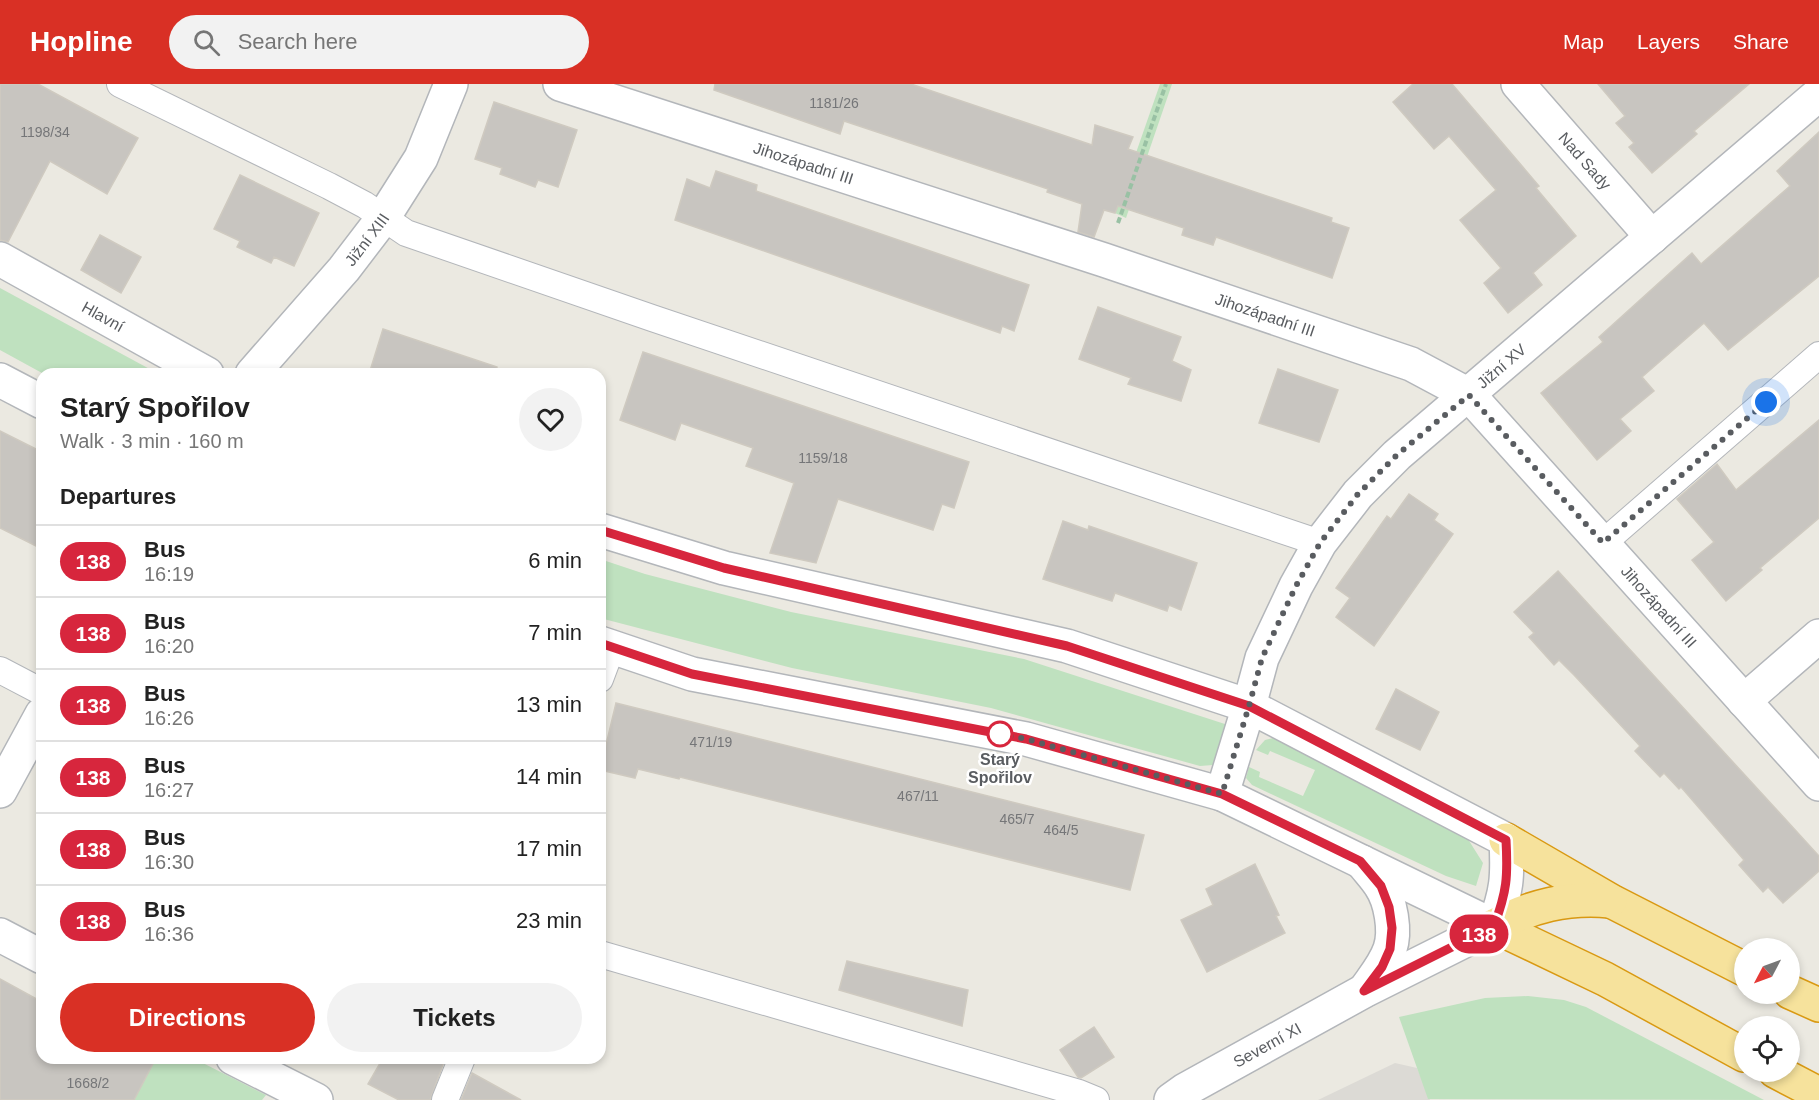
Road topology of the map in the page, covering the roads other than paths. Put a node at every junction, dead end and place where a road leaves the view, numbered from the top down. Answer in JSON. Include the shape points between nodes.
{"nodes":[{"id":1,"x":120,"y":84,"type":"edge"},
{"id":2,"x":451,"y":84,"type":"edge"},
{"id":3,"x":560,"y":84,"type":"edge"},
{"id":4,"x":1518,"y":84,"type":"edge"},
{"id":5,"x":1819,"y":94,"type":"edge"},
{"id":6,"x":383,"y":218,"type":"junction"},
{"id":7,"x":1652,"y":237,"type":"junction"},
{"id":8,"x":0,"y":259,"type":"edge"},
{"id":9,"x":1819,"y":355,"type":"edge"},
{"id":10,"x":196,"y":368,"type":"edge"},
{"id":11,"x":257,"y":368,"type":"edge"},
{"id":12,"x":0,"y":380,"type":"edge"},
{"id":13,"x":1469,"y":395,"type":"junction"},
{"id":14,"x":36,"y":399,"type":"edge"},
{"id":15,"x":606,"y":532,"type":"edge"},
{"id":16,"x":1320,"y":543,"type":"junction"},
{"id":17,"x":1603,"y":543,"type":"junction"},
{"id":18,"x":1819,"y":636,"type":"edge"},
{"id":19,"x":606,"y":645,"type":"edge"},
{"id":20,"x":0,"y":670,"type":"edge"},
{"id":21,"x":36,"y":689,"type":"edge"},
{"id":22,"x":1744,"y":701,"type":"junction"},
{"id":23,"x":1249,"y":706,"type":"junction"},
{"id":24,"x":36,"y":725,"type":"edge"},
{"id":25,"x":1819,"y":784,"type":"edge"},
{"id":26,"x":0,"y":791,"type":"edge"},
{"id":27,"x":1222,"y":794,"type":"junction"},
{"id":28,"x":1506,"y":840,"type":"junction"},
{"id":29,"x":1360,"y":861,"type":"junction"},
{"id":30,"x":1612,"y":902,"type":"junction"},
{"id":31,"x":1494,"y":926,"type":"junction"},
{"id":32,"x":0,"y":935,"type":"edge"},
{"id":33,"x":36,"y":954,"type":"edge"},
{"id":34,"x":606,"y":956,"type":"edge"},
{"id":35,"x":1734,"y":964,"type":"edge"},
{"id":36,"x":1364,"y":991,"type":"junction"},
{"id":37,"x":1800,"y":996,"type":"edge"},
{"id":38,"x":1819,"y":1005,"type":"edge"},
{"id":39,"x":1734,"y":1049,"type":"edge"},
{"id":40,"x":243,"y":1064,"type":"edge"},
{"id":41,"x":460,"y":1064,"type":"edge"},
{"id":42,"x":1796,"y":1082,"type":"edge"},
{"id":43,"x":1819,"y":1094,"type":"edge"},
{"id":44,"x":301,"y":1097,"type":"edge"},
{"id":45,"x":445,"y":1100,"type":"edge"},
{"id":46,"x":1096,"y":1100,"type":"edge"},
{"id":47,"x":1171,"y":1100,"type":"edge"}],
"edges":[{"from":1,"to":6,"type":"lane","via":[[329,186]]},
{"from":2,"to":6,"type":"street","name":"Jižní XIII","via":[[421,158]]},
{"from":3,"to":13,"type":"street","name":"Jihozápadní III","via":[[1388,356]]},
{"from":4,"to":7,"type":"street","name":"Nad Sady"},
{"from":5,"to":7,"type":"street","name":"Jižní XV"},
{"from":6,"to":11,"type":"street","name":"Jižní XIII"},
{"from":6,"to":16,"type":"lane","via":[[406,233]]},
{"from":7,"to":13,"type":"street","name":"Jižní XV"},
{"from":8,"to":10,"type":"street","name":"Hlavní"},
{"from":9,"to":17,"type":"lane"},
{"from":12,"to":14,"type":"street"},
{"from":13,"to":16,"type":"street","name":"Jižní XV","via":[[1397,455],[1358,494]]},
{"from":13,"to":17,"type":"street","name":"Jihozápadní III"},
{"from":15,"to":23,"type":"street","via":[[724,568],[1067,646]]},
{"from":16,"to":23,"type":"street","name":"Jižní XV","via":[[1262,658]]},
{"from":17,"to":22,"type":"street","name":"Jihozápadní III"},
{"from":18,"to":22,"type":"street"},
{"from":19,"to":27,"type":"street","via":[[692,674],[1026,739]]},
{"from":20,"to":21,"type":"lane"},
{"from":22,"to":25,"type":"street","name":"Jihozápadní III"},
{"from":23,"to":27,"type":"street","name":"Jižní XV"},
{"from":23,"to":28,"type":"street"},
{"from":24,"to":26,"type":"street"},
{"from":27,"to":29,"type":"street"},
{"from":28,"to":30,"type":"highway"},
{"from":28,"to":31,"type":"street","via":[[1508,873]]},
{"from":29,"to":31,"type":"street"},
{"from":29,"to":36,"type":"street","name":"Severní XI","via":[[1381,886],[1392,928],[1390,949]]},
{"from":30,"to":31,"type":"highway","via":[[1563,900],[1516,914]]},
{"from":30,"to":35,"type":"highway"},
{"from":31,"to":36,"type":"street","name":"Severní XI"},
{"from":31,"to":39,"type":"highway","via":[[1605,979]]},
{"from":32,"to":33,"type":"street"},
{"from":34,"to":46,"type":"lane"},
{"from":36,"to":47,"type":"street","name":"Severní XI"},
{"from":37,"to":38,"type":"highway"},
{"from":40,"to":44,"type":"street"},
{"from":41,"to":45,"type":"lane"},
{"from":42,"to":43,"type":"highway"}]}
